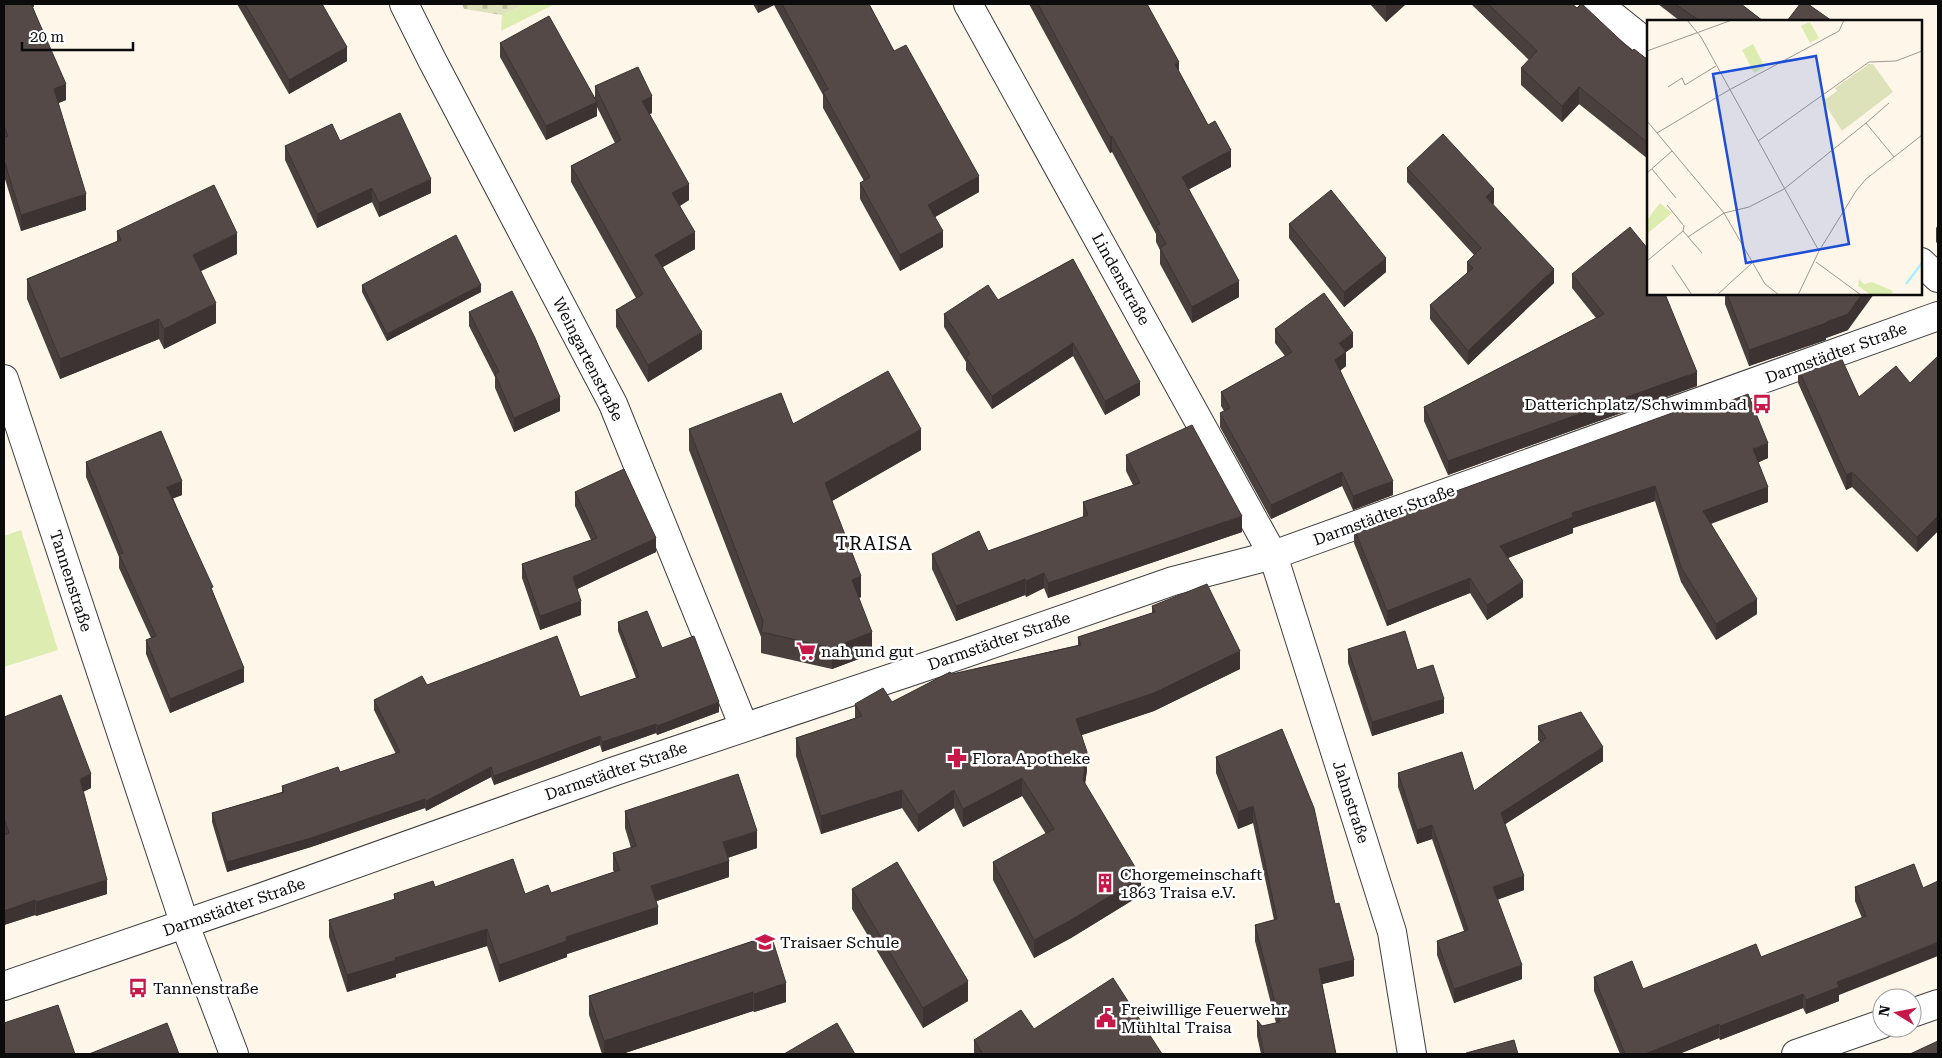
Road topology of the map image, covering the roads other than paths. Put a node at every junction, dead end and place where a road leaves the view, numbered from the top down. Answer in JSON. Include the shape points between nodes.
{"nodes":[{"id":1,"x":404,"y":4,"type":"edge"},
{"id":2,"x":968,"y":4,"type":"edge"},
{"id":3,"x":1598,"y":4,"type":"edge"},
{"id":4,"x":1647,"y":43,"type":"edge"},
{"id":5,"x":1922,"y":263,"type":"edge"},
{"id":6,"x":1938,"y":278,"type":"edge"},
{"id":7,"x":1938,"y":316,"type":"edge"},
{"id":8,"x":4,"y":379,"type":"edge"},
{"id":9,"x":1273,"y":555,"type":"junction"},
{"id":10,"x":744,"y":727,"type":"junction"},
{"id":11,"x":184,"y":924,"type":"junction"},
{"id":12,"x":4,"y":986,"type":"edge"},
{"id":13,"x":1938,"y":1004,"type":"edge"},
{"id":14,"x":1922,"y":1010,"type":"edge"},
{"id":15,"x":1872,"y":1027,"type":"edge"},
{"id":16,"x":234,"y":1054,"type":"edge"},
{"id":17,"x":1412,"y":1054,"type":"edge"},
{"id":18,"x":1796,"y":1054,"type":"edge"}],
"edges":[{"from":1,"to":10,"type":"street","name":"Weingartenstraße","via":[[613,404]]},
{"from":2,"to":9,"type":"street","name":"Lindenstraße"},
{"from":3,"to":4,"type":"street"},
{"from":5,"to":6,"type":"street"},
{"from":7,"to":9,"type":"street","name":"Darmstädter Straße"},
{"from":8,"to":11,"type":"street","name":"Tannenstraße"},
{"from":9,"to":10,"type":"street","name":"Darmstädter Straße","via":[[1173,581]]},
{"from":9,"to":17,"type":"street","name":"Jahnstraße","via":[[1392,932]]},
{"from":10,"to":11,"type":"street","name":"Darmstädter Straße"},
{"from":11,"to":12,"type":"street","name":"Darmstädter Straße"},
{"from":11,"to":16,"type":"street","name":"Tannenstraße"},
{"from":13,"to":14,"type":"street"},
{"from":15,"to":18,"type":"street"}]}
